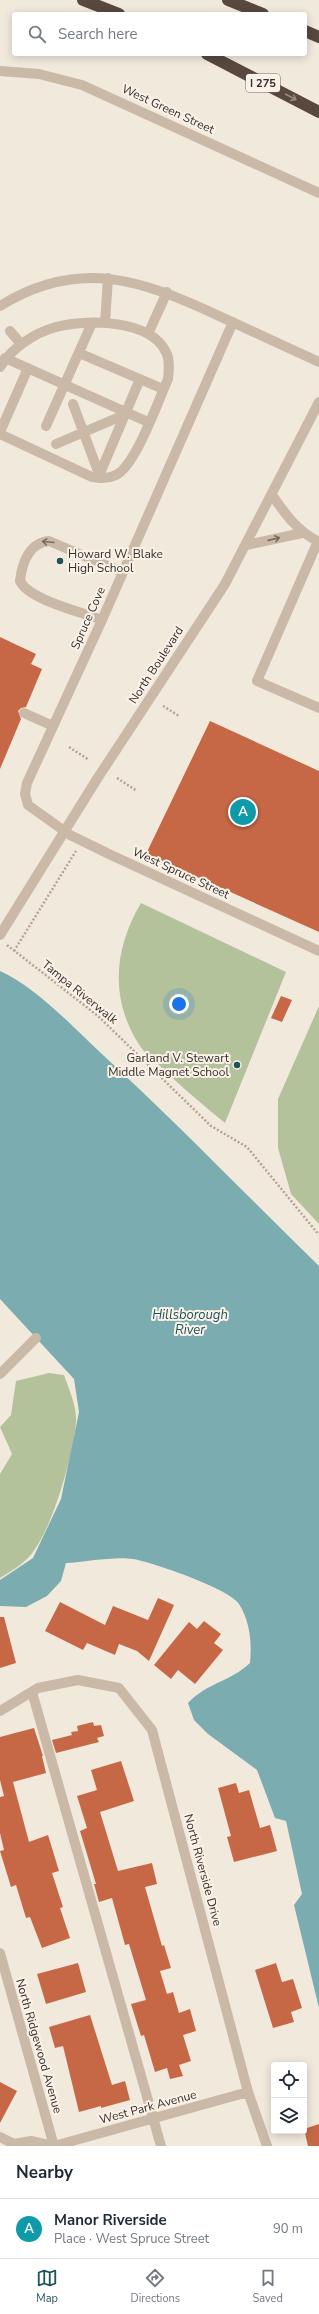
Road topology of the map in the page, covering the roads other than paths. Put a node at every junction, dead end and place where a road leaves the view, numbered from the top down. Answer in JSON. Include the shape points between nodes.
{"nodes":[{"id":1,"x":83,"y":0,"type":"edge"},
{"id":2,"x":228,"y":0,"type":"edge"},
{"id":3,"x":114,"y":12,"type":"edge"},
{"id":4,"x":258,"y":12,"type":"edge"},
{"id":5,"x":307,"y":32,"type":"edge"},
{"id":6,"x":319,"y":37,"type":"edge"},
{"id":7,"x":211,"y":56,"type":"edge"},
{"id":8,"x":0,"y":71,"type":"edge"},
{"id":9,"x":319,"y":112,"type":"edge"},
{"id":10,"x":319,"y":194,"type":"edge"},
{"id":11,"x":108,"y":278,"type":"junction"},
{"id":12,"x":167,"y":292,"type":"junction"},
{"id":13,"x":0,"y":306,"type":"edge"},
{"id":14,"x":232,"y":322,"type":"junction"},
{"id":15,"x":92,"y":323,"type":"junction"},
{"id":16,"x":105,"y":323,"type":"junction"},
{"id":17,"x":10,"y":331,"type":"dead end"},
{"id":18,"x":148,"y":334,"type":"junction"},
{"id":19,"x":21,"y":344,"type":"junction"},
{"id":20,"x":79,"y":353,"type":"junction"},
{"id":21,"x":319,"y":362,"type":"edge"},
{"id":22,"x":3,"y":363,"type":"edge"},
{"id":23,"x":28,"y":368,"type":"junction"},
{"id":24,"x":140,"y":379,"type":"junction"},
{"id":25,"x":65,"y":385,"type":"junction"},
{"id":26,"x":163,"y":390,"type":"junction"},
{"id":27,"x":319,"y":402,"type":"edge"},
{"id":28,"x":72,"y":404,"type":"dead end"},
{"id":29,"x":125,"y":414,"type":"junction"},
{"id":30,"x":148,"y":422,"type":"junction"},
{"id":31,"x":46,"y":426,"type":"dead end"},
{"id":32,"x":83,"y":432,"type":"junction"},
{"id":33,"x":0,"y":433,"type":"edge"},
{"id":34,"x":56,"y":444,"type":"dead end"},
{"id":35,"x":98,"y":476,"type":"junction"},
{"id":36,"x":272,"y":495,"type":"junction"},
{"id":37,"x":302,"y":533,"type":"junction"},
{"id":38,"x":318,"y":542,"type":"edge"},
{"id":39,"x":246,"y":545,"type":"junction"},
{"id":40,"x":122,"y":572,"type":"junction"},
{"id":41,"x":102,"y":620,"type":"junction"},
{"id":42,"x":319,"y":708,"type":"edge"},
{"id":43,"x":24,"y":713,"type":"dead end"},
{"id":44,"x":53,"y":726,"type":"junction"},
{"id":45,"x":36,"y":812,"type":"joint"},
{"id":46,"x":0,"y":935,"type":"edge"},
{"id":47,"x":319,"y":951,"type":"edge"},
{"id":48,"x":36,"y":1338,"type":"dead end"},
{"id":49,"x":0,"y":1374,"type":"edge"},
{"id":50,"x":35,"y":1690,"type":"junction"},
{"id":51,"x":0,"y":1711,"type":"edge"},
{"id":52,"x":0,"y":1953,"type":"edge"},
{"id":53,"x":248,"y":2092,"type":"junction"},
{"id":54,"x":153,"y":2119,"type":"junction"},
{"id":55,"x":0,"y":2137,"type":"edge"},
{"id":56,"x":54,"y":2146,"type":"edge"},
{"id":57,"x":161,"y":2146,"type":"edge"},
{"id":58,"x":267,"y":2146,"type":"edge"}],
"edges":[{"from":1,"to":3,"type":"highway"},
{"from":2,"to":4,"type":"highway"},
{"from":5,"to":6,"type":"highway"},
{"from":7,"to":9,"type":"highway","number":"I 275","one_way":true},
{"from":8,"to":10,"type":"street","name":"West Green Street","via":[[39,74],[82,85]]},
{"from":11,"to":12,"type":"street"},
{"from":11,"to":13,"type":"street","via":[[78,278],[55,282],[29,290]]},
{"from":11,"to":16,"type":"street"},
{"from":12,"to":14,"type":"street"},
{"from":12,"to":18,"type":"street"},
{"from":14,"to":21,"type":"street"},
{"from":14,"to":40,"type":"street","name":"Spruce Cove"},
{"from":15,"to":16,"type":"street"},
{"from":15,"to":19,"type":"street","via":[[56,327]]},
{"from":15,"to":20,"type":"street"},
{"from":16,"to":18,"type":"street","via":[[122,325]]},
{"from":17,"to":19,"type":"street"},
{"from":18,"to":26,"type":"street","via":[[166,352],[169,365],[168,379]]},
{"from":19,"to":22,"type":"street"},
{"from":20,"to":24,"type":"street"},
{"from":20,"to":25,"type":"street"},
{"from":22,"to":23,"type":"street"},
{"from":23,"to":25,"type":"street"},
{"from":23,"to":33,"type":"street"},
{"from":24,"to":26,"type":"street"},
{"from":24,"to":29,"type":"street"},
{"from":25,"to":29,"type":"street"},
{"from":25,"to":31,"type":"street"},
{"from":26,"to":30,"type":"street"},
{"from":27,"to":36,"type":"street","name":"North Boulevard"},
{"from":28,"to":32,"type":"street"},
{"from":29,"to":30,"type":"street"},
{"from":29,"to":32,"type":"street"},
{"from":29,"to":35,"type":"street"},
{"from":30,"to":35,"type":"street","via":[[125,468],[116,475],[104,478]]},
{"from":32,"to":34,"type":"street"},
{"from":32,"to":35,"type":"street"},
{"from":33,"to":35,"type":"street","via":[[85,474]]},
{"from":36,"to":37,"type":"street","via":[[289,520]]},
{"from":36,"to":39,"type":"street","name":"North Boulevard"},
{"from":37,"to":38,"type":"street"},
{"from":39,"to":37,"type":"street","one_way":true},
{"from":38,"to":42,"type":"street","via":[[256,681]]},
{"from":39,"to":46,"type":"street","name":"North Boulevard","bridge":true,"via":[[225,584],[97,778]]},
{"from":40,"to":41,"type":"street","name":"Spruce Cove"},
{"from":40,"to":41,"type":"street","one_way":true,"via":[[49,541],[40,542],[32,548],[26,558],[20,581],[23,588]]},
{"from":41,"to":44,"type":"street","name":"Spruce Cove"},
{"from":43,"to":44,"type":"street"},
{"from":44,"to":45,"type":"street","name":"Spruce Cove","via":[[27,783],[25,794],[28,805]]},
{"from":45,"to":47,"type":"street","name":"West Spruce Street","via":[[70,835]]},
{"from":48,"to":49,"type":"street"},
{"from":50,"to":51,"type":"street","name":"North Riverside Drive"},
{"from":50,"to":53,"type":"street","name":"North Riverside Drive","via":[[78,1680],[120,1688],[152,1730]]},
{"from":50,"to":54,"type":"street"},
{"from":52,"to":56,"type":"street","name":"North Ridgewood Avenue"},
{"from":53,"to":54,"type":"street","name":"West Park Avenue"},
{"from":53,"to":58,"type":"street","name":"North Riverside Drive"},
{"from":54,"to":56,"type":"street","name":"West Park Avenue"},
{"from":54,"to":57,"type":"street"},
{"from":55,"to":56,"type":"street","name":"West Park Avenue","via":[[14,2144],[31,2141]]}]}
